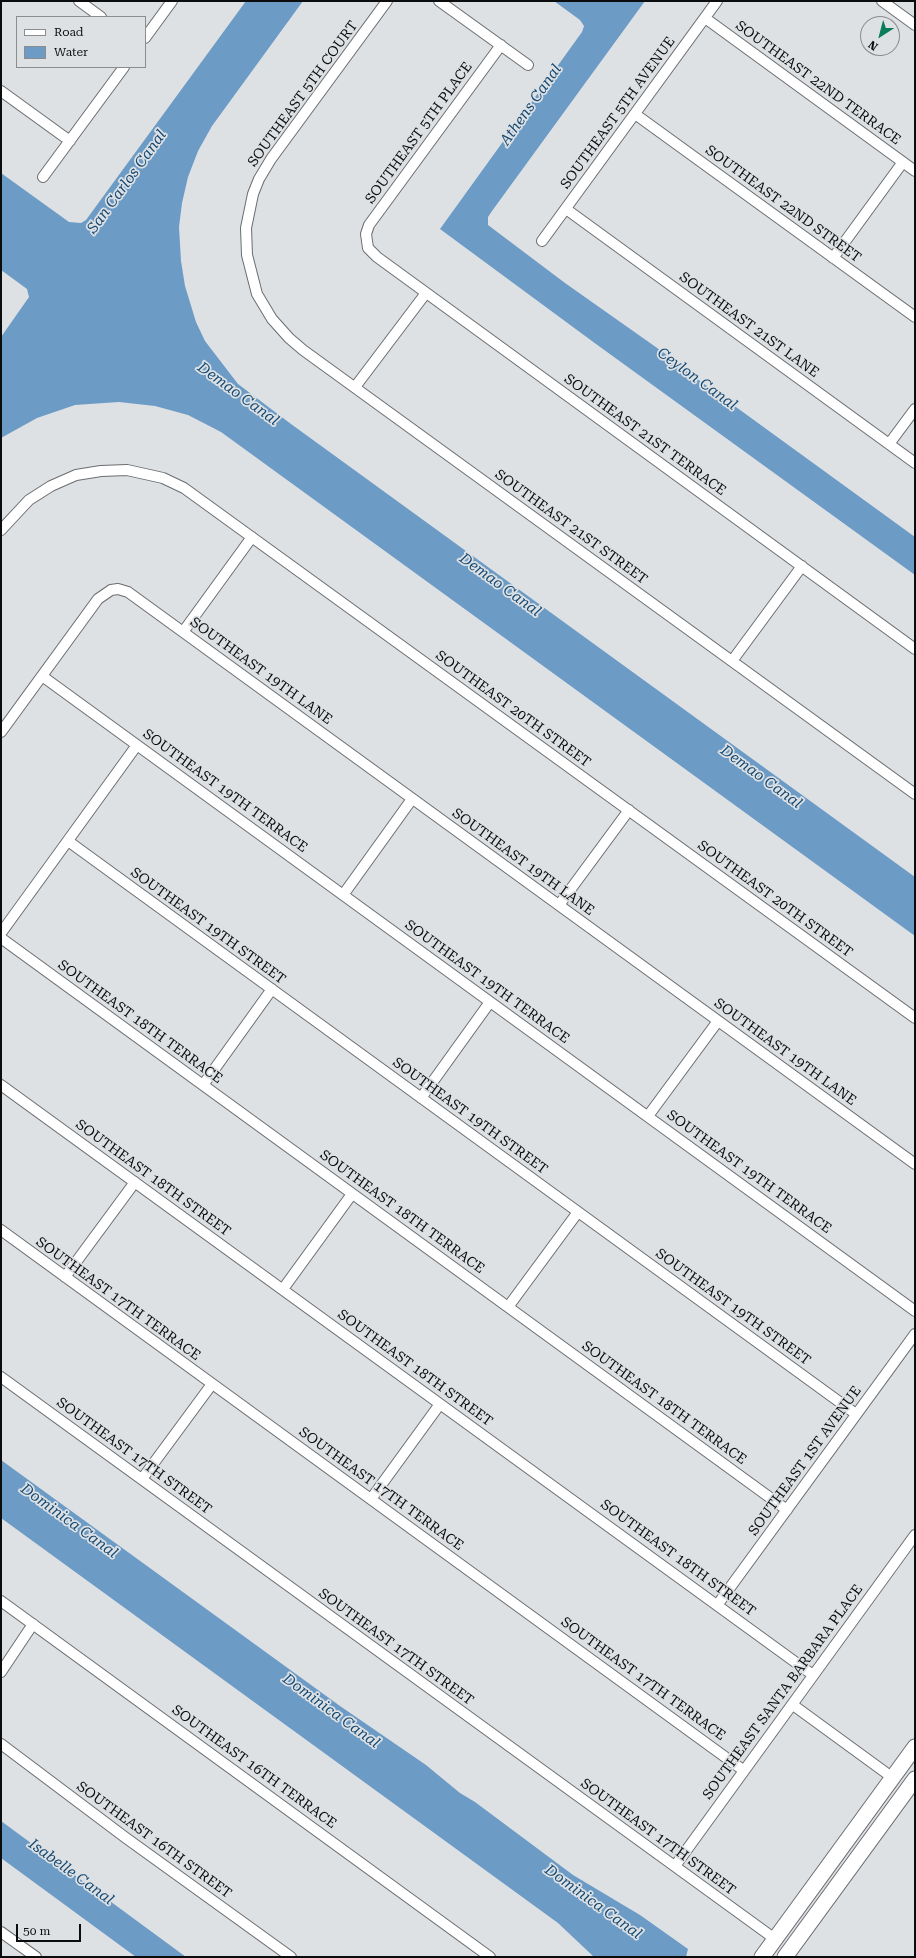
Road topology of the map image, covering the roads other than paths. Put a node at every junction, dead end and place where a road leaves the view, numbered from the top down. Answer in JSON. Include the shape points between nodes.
{"nodes":[{"id":1,"x":79,"y":1,"type":"edge"},
{"id":2,"x":172,"y":1,"type":"edge"},
{"id":3,"x":387,"y":1,"type":"edge"},
{"id":4,"x":440,"y":1,"type":"edge"},
{"id":5,"x":717,"y":1,"type":"edge"},
{"id":6,"x":882,"y":1,"type":"edge"},
{"id":7,"x":101,"y":16,"type":"edge"},
{"id":8,"x":705,"y":18,"type":"junction"},
{"id":9,"x":915,"y":25,"type":"edge"},
{"id":10,"x":146,"y":37,"type":"edge"},
{"id":11,"x":501,"y":45,"type":"junction"},
{"id":12,"x":528,"y":65,"type":"dead end"},
{"id":13,"x":123,"y":68,"type":"edge"},
{"id":14,"x":1,"y":91,"type":"edge"},
{"id":15,"x":635,"y":114,"type":"junction"},
{"id":16,"x":70,"y":141,"type":"junction"},
{"id":17,"x":903,"y":162,"type":"junction"},
{"id":18,"x":915,"y":171,"type":"edge"},
{"id":19,"x":43,"y":177,"type":"dead end"},
{"id":20,"x":566,"y":209,"type":"junction"},
{"id":21,"x":366,"y":239,"type":"joint"},
{"id":22,"x":542,"y":241,"type":"dead end"},
{"id":23,"x":247,"y":255,"type":"joint"},
{"id":24,"x":833,"y":258,"type":"junction"},
{"id":25,"x":426,"y":293,"type":"junction"},
{"id":26,"x":915,"y":317,"type":"edge"},
{"id":27,"x":355,"y":387,"type":"junction"},
{"id":28,"x":915,"y":409,"type":"edge"},
{"id":29,"x":889,"y":444,"type":"junction"},
{"id":30,"x":915,"y":463,"type":"edge"},
{"id":31,"x":1,"y":530,"type":"edge"},
{"id":32,"x":252,"y":537,"type":"junction"},
{"id":33,"x":802,"y":566,"type":"junction"},
{"id":34,"x":183,"y":632,"type":"junction"},
{"id":35,"x":915,"y":649,"type":"edge"},
{"id":36,"x":732,"y":661,"type":"junction"},
{"id":37,"x":42,"y":676,"type":"junction"},
{"id":38,"x":1,"y":732,"type":"edge"},
{"id":39,"x":137,"y":745,"type":"junction"},
{"id":40,"x":915,"y":794,"type":"edge"},
{"id":41,"x":412,"y":799,"type":"junction"},
{"id":42,"x":629,"y":810,"type":"junction"},
{"id":43,"x":68,"y":841,"type":"junction"},
{"id":44,"x":343,"y":894,"type":"junction"},
{"id":45,"x":559,"y":905,"type":"junction"},
{"id":46,"x":1,"y":933,"type":"edge"},
{"id":47,"x":1,"y":938,"type":"edge"},
{"id":48,"x":272,"y":989,"type":"junction"},
{"id":49,"x":490,"y":1002,"type":"junction"},
{"id":50,"x":915,"y":1018,"type":"edge"},
{"id":51,"x":718,"y":1021,"type":"junction"},
{"id":52,"x":1,"y":1085,"type":"edge"},
{"id":53,"x":203,"y":1085,"type":"junction"},
{"id":54,"x":421,"y":1098,"type":"junction"},
{"id":55,"x":648,"y":1116,"type":"junction"},
{"id":56,"x":915,"y":1164,"type":"edge"},
{"id":57,"x":135,"y":1182,"type":"junction"},
{"id":58,"x":352,"y":1194,"type":"junction"},
{"id":59,"x":578,"y":1212,"type":"junction"},
{"id":60,"x":1,"y":1230,"type":"edge"},
{"id":61,"x":65,"y":1277,"type":"junction"},
{"id":62,"x":283,"y":1289,"type":"junction"},
{"id":63,"x":508,"y":1307,"type":"junction"},
{"id":64,"x":915,"y":1311,"type":"edge"},
{"id":65,"x":915,"y":1334,"type":"edge"},
{"id":66,"x":1,"y":1377,"type":"edge"},
{"id":67,"x":212,"y":1384,"type":"junction"},
{"id":68,"x":440,"y":1404,"type":"junction"},
{"id":69,"x":856,"y":1414,"type":"junction"},
{"id":70,"x":142,"y":1479,"type":"junction"},
{"id":71,"x":371,"y":1499,"type":"junction"},
{"id":72,"x":787,"y":1510,"type":"junction"},
{"id":73,"x":915,"y":1534,"type":"edge"},
{"id":74,"x":1,"y":1601,"type":"edge"},
{"id":75,"x":718,"y":1604,"type":"junction"},
{"id":76,"x":33,"y":1624,"type":"junction"},
{"id":77,"x":1,"y":1672,"type":"edge"},
{"id":78,"x":814,"y":1674,"type":"junction"},
{"id":79,"x":793,"y":1705,"type":"junction"},
{"id":80,"x":1,"y":1744,"type":"edge"},
{"id":81,"x":915,"y":1748,"type":"edge"},
{"id":82,"x":744,"y":1770,"type":"junction"},
{"id":83,"x":893,"y":1778,"type":"junction"},
{"id":84,"x":915,"y":1779,"type":"edge"},
{"id":85,"x":675,"y":1866,"type":"junction"},
{"id":86,"x":826,"y":1902,"type":"junction"},
{"id":87,"x":1,"y":1932,"type":"edge"},
{"id":88,"x":775,"y":1939,"type":"junction"},
{"id":89,"x":36,"y":1957,"type":"edge"},
{"id":90,"x":291,"y":1957,"type":"edge"},
{"id":91,"x":490,"y":1957,"type":"edge"},
{"id":92,"x":762,"y":1957,"type":"edge"},
{"id":93,"x":785,"y":1957,"type":"edge"}],
"edges":[{"from":1,"to":7,"type":"street"},
{"from":2,"to":10,"type":"street"},
{"from":3,"to":23,"type":"street","name":"SOUTHEAST 5TH COURT","via":[[263,172],[249,206],[246,228]]},
{"from":4,"to":11,"type":"street"},
{"from":5,"to":8,"type":"street","name":"SOUTHEAST 5TH AVENUE"},
{"from":6,"to":9,"type":"street"},
{"from":8,"to":15,"type":"street","name":"SOUTHEAST 5TH AVENUE"},
{"from":8,"to":17,"type":"street","name":"SOUTHEAST 22ND TERRACE"},
{"from":11,"to":12,"type":"street"},
{"from":11,"to":21,"type":"street","name":"SOUTHEAST 5TH PLACE","via":[[370,224]]},
{"from":13,"to":16,"type":"street"},
{"from":14,"to":16,"type":"street"},
{"from":15,"to":20,"type":"street","name":"SOUTHEAST 5TH AVENUE"},
{"from":15,"to":24,"type":"street","name":"SOUTHEAST 22ND STREET"},
{"from":16,"to":19,"type":"street"},
{"from":17,"to":18,"type":"street","name":"SOUTHEAST 22ND TERRACE"},
{"from":17,"to":24,"type":"street"},
{"from":20,"to":22,"type":"street","name":"SOUTHEAST 5TH AVENUE"},
{"from":20,"to":29,"type":"street","name":"SOUTHEAST 21ST LANE"},
{"from":21,"to":25,"type":"street","name":"SOUTHEAST 21ST TERRACE","via":[[372,253]]},
{"from":23,"to":27,"type":"street","name":"SOUTHEAST 21ST STREET","via":[[257,294],[277,325],[292,340]]},
{"from":24,"to":26,"type":"street","name":"SOUTHEAST 22ND STREET"},
{"from":25,"to":27,"type":"street"},
{"from":25,"to":33,"type":"street","name":"SOUTHEAST 21ST TERRACE"},
{"from":27,"to":36,"type":"street","name":"SOUTHEAST 21ST STREET"},
{"from":28,"to":29,"type":"street"},
{"from":29,"to":30,"type":"street","name":"SOUTHEAST 21ST LANE"},
{"from":31,"to":32,"type":"street","name":"SOUTHEAST 20TH STREET","via":[[29,500],[51,486],[76,475],[105,470],[127,470],[163,478],[194,494]]},
{"from":32,"to":34,"type":"street"},
{"from":32,"to":42,"type":"street","name":"SOUTHEAST 20TH STREET"},
{"from":33,"to":35,"type":"street","name":"SOUTHEAST 21ST TERRACE"},
{"from":33,"to":36,"type":"street"},
{"from":34,"to":37,"type":"street","name":"SOUTHEAST 19TH LANE","via":[[128,592],[111,590],[98,599]]},
{"from":34,"to":41,"type":"street","name":"SOUTHEAST 19TH LANE"},
{"from":36,"to":40,"type":"street","name":"SOUTHEAST 21ST STREET"},
{"from":37,"to":38,"type":"street"},
{"from":37,"to":39,"type":"street","name":"SOUTHEAST 19TH TERRACE"},
{"from":39,"to":43,"type":"street"},
{"from":39,"to":44,"type":"street","name":"SOUTHEAST 19TH TERRACE"},
{"from":41,"to":44,"type":"street"},
{"from":41,"to":45,"type":"street","name":"SOUTHEAST 19TH LANE"},
{"from":42,"to":45,"type":"street"},
{"from":42,"to":50,"type":"street","name":"SOUTHEAST 20TH STREET"},
{"from":43,"to":46,"type":"street"},
{"from":43,"to":48,"type":"street","name":"SOUTHEAST 19TH STREET"},
{"from":44,"to":49,"type":"street","name":"SOUTHEAST 19TH TERRACE"},
{"from":45,"to":51,"type":"street","name":"SOUTHEAST 19TH LANE"},
{"from":47,"to":53,"type":"street","name":"SOUTHEAST 18TH TERRACE"},
{"from":48,"to":53,"type":"street"},
{"from":48,"to":54,"type":"street","name":"SOUTHEAST 19TH STREET"},
{"from":49,"to":54,"type":"street"},
{"from":49,"to":55,"type":"street","name":"SOUTHEAST 19TH TERRACE"},
{"from":51,"to":55,"type":"street"},
{"from":51,"to":56,"type":"street","name":"SOUTHEAST 19TH LANE"},
{"from":52,"to":57,"type":"street","name":"SOUTHEAST 18TH STREET"},
{"from":53,"to":58,"type":"street","name":"SOUTHEAST 18TH TERRACE"},
{"from":54,"to":59,"type":"street","name":"SOUTHEAST 19TH STREET"},
{"from":55,"to":64,"type":"street","name":"SOUTHEAST 19TH TERRACE"},
{"from":57,"to":61,"type":"street"},
{"from":57,"to":62,"type":"street","name":"SOUTHEAST 18TH STREET"},
{"from":58,"to":62,"type":"street"},
{"from":58,"to":63,"type":"street","name":"SOUTHEAST 18TH TERRACE"},
{"from":59,"to":63,"type":"street"},
{"from":59,"to":69,"type":"street","name":"SOUTHEAST 19TH STREET"},
{"from":60,"to":61,"type":"street","name":"SOUTHEAST 17TH TERRACE"},
{"from":61,"to":67,"type":"street","name":"SOUTHEAST 17TH TERRACE"},
{"from":62,"to":68,"type":"street","name":"SOUTHEAST 18TH STREET"},
{"from":63,"to":72,"type":"street","name":"SOUTHEAST 18TH TERRACE"},
{"from":65,"to":69,"type":"street","name":"SOUTHEAST 1ST AVENUE"},
{"from":66,"to":70,"type":"street","name":"SOUTHEAST 17TH STREET"},
{"from":67,"to":70,"type":"street"},
{"from":67,"to":71,"type":"street","name":"SOUTHEAST 17TH TERRACE"},
{"from":68,"to":71,"type":"street"},
{"from":68,"to":75,"type":"street","name":"SOUTHEAST 18TH STREET"},
{"from":69,"to":72,"type":"street","name":"SOUTHEAST 1ST AVENUE"},
{"from":70,"to":85,"type":"street","name":"SOUTHEAST 17TH STREET"},
{"from":71,"to":82,"type":"street","name":"SOUTHEAST 17TH TERRACE"},
{"from":72,"to":75,"type":"street","name":"SOUTHEAST 1ST AVENUE"},
{"from":73,"to":78,"type":"street","name":"SOUTHEAST SANTA BARBARA PLACE"},
{"from":74,"to":76,"type":"street","name":"SOUTHEAST 16TH TERRACE"},
{"from":75,"to":78,"type":"street","name":"SOUTHEAST 18TH STREET"},
{"from":76,"to":77,"type":"street"},
{"from":76,"to":91,"type":"street","name":"SOUTHEAST 16TH TERRACE"},
{"from":78,"to":79,"type":"street","name":"SOUTHEAST SANTA BARBARA PLACE"},
{"from":79,"to":82,"type":"street","name":"SOUTHEAST SANTA BARBARA PLACE"},
{"from":79,"to":83,"type":"street"},
{"from":80,"to":90,"type":"street","name":"SOUTHEAST 16TH STREET"},
{"from":81,"to":83,"type":"main road"},
{"from":82,"to":85,"type":"street","name":"SOUTHEAST SANTA BARBARA PLACE"},
{"from":83,"to":86,"type":"main road","via":[[895,1790],[842,1864]]},
{"from":83,"to":88,"type":"main road"},
{"from":84,"to":86,"type":"main road"},
{"from":85,"to":88,"type":"street","name":"SOUTHEAST 17TH STREET"},
{"from":86,"to":93,"type":"main road"},
{"from":87,"to":89,"type":"street"},
{"from":88,"to":92,"type":"main road"}]}
